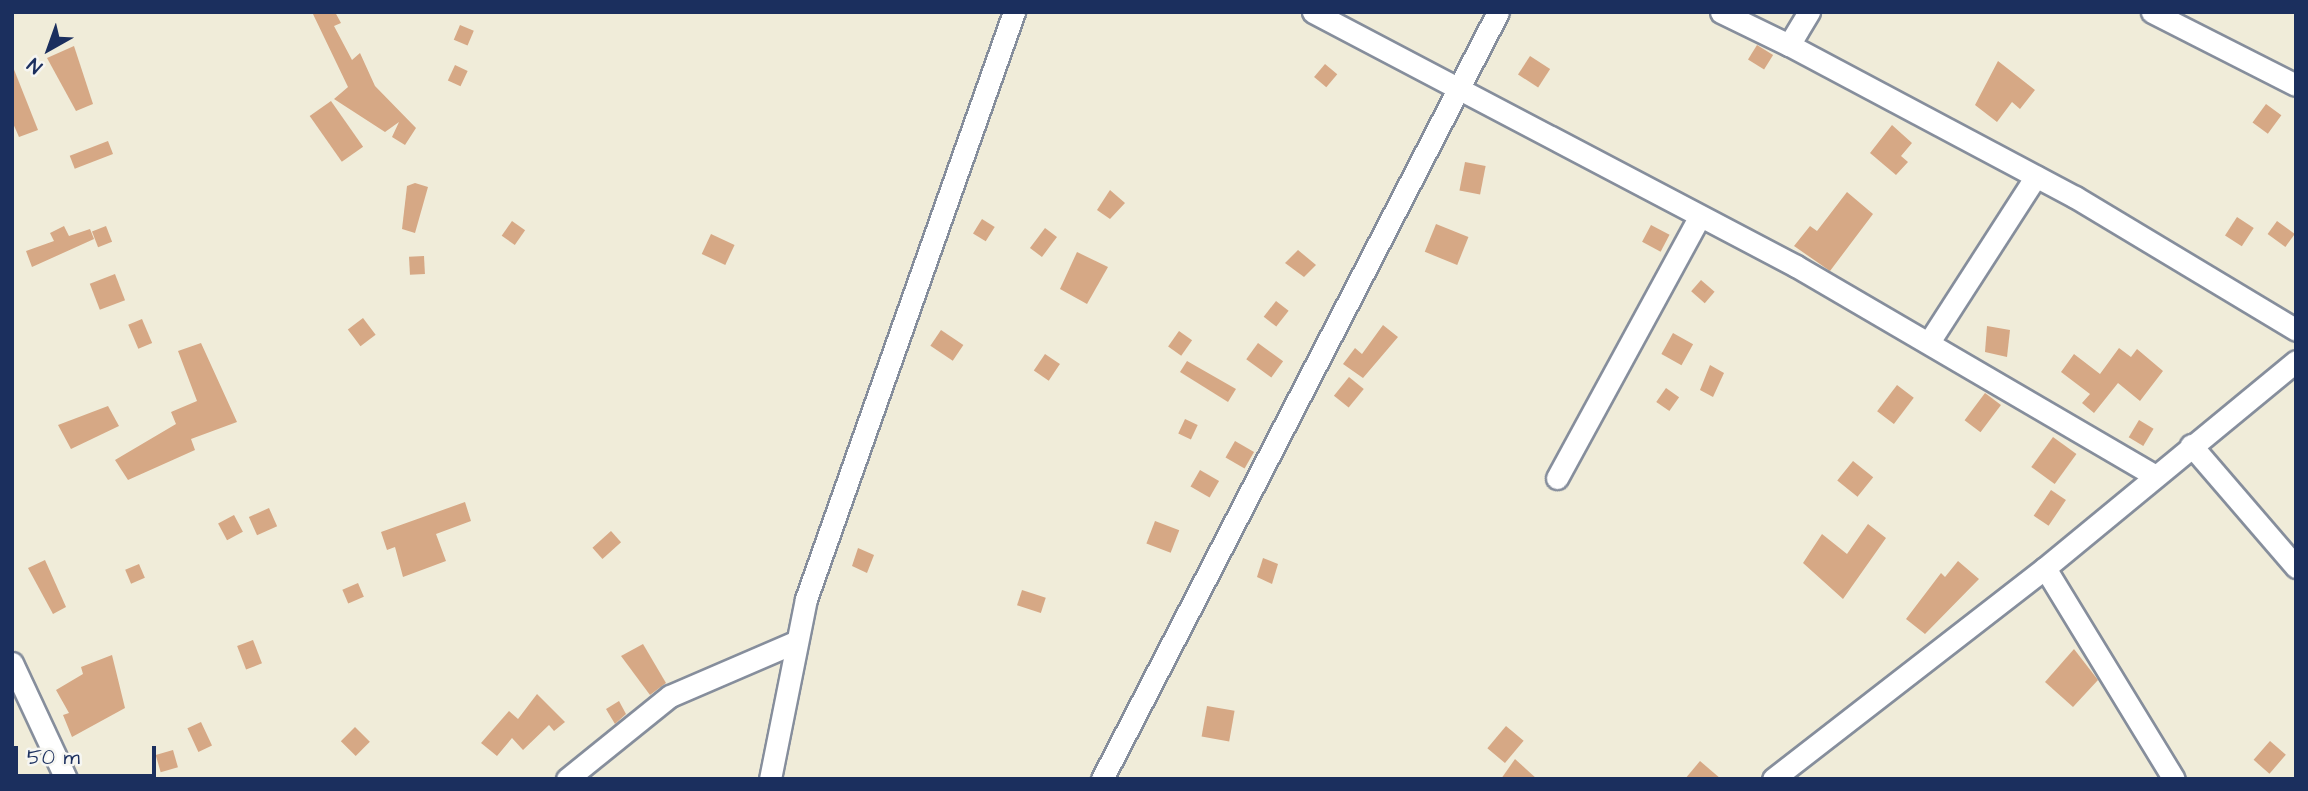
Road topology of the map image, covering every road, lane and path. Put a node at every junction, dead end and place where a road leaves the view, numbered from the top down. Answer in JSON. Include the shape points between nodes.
{"nodes":[{"id":1,"x":1014,"y":12,"type":"edge"},
{"id":2,"x":1313,"y":12,"type":"edge"},
{"id":3,"x":1498,"y":12,"type":"edge"},
{"id":4,"x":1721,"y":12,"type":"edge"},
{"id":5,"x":1809,"y":12,"type":"edge"},
{"id":6,"x":2152,"y":12,"type":"edge"},
{"id":7,"x":1789,"y":45,"type":"junction"},
{"id":8,"x":2296,"y":85,"type":"edge"},
{"id":9,"x":1463,"y":89,"type":"junction"},
{"id":10,"x":2036,"y":176,"type":"junction"},
{"id":11,"x":1700,"y":216,"type":"junction"},
{"id":12,"x":2296,"y":330,"type":"edge"},
{"id":13,"x":1929,"y":342,"type":"junction"},
{"id":14,"x":2296,"y":360,"type":"edge"},
{"id":15,"x":2192,"y":445,"type":"junction"},
{"id":16,"x":2154,"y":475,"type":"junction"},
{"id":17,"x":1557,"y":478,"type":"dead end"},
{"id":18,"x":2296,"y":567,"type":"edge"},
{"id":19,"x":2045,"y":568,"type":"junction"},
{"id":20,"x":793,"y":643,"type":"junction"},
{"id":21,"x":12,"y":663,"type":"edge"},
{"id":22,"x":66,"y":779,"type":"edge"},
{"id":23,"x":567,"y":779,"type":"edge"},
{"id":24,"x":770,"y":779,"type":"edge"},
{"id":25,"x":1102,"y":779,"type":"edge"},
{"id":26,"x":1773,"y":779,"type":"edge"},
{"id":27,"x":2174,"y":779,"type":"edge"}],
"edges":[{"from":1,"to":20,"type":"street"},
{"from":2,"to":9,"type":"street"},
{"from":3,"to":9,"type":"street"},
{"from":4,"to":7,"type":"street"},
{"from":5,"to":7,"type":"street"},
{"from":6,"to":8,"type":"street"},
{"from":7,"to":10,"type":"street"},
{"from":9,"to":11,"type":"street"},
{"from":9,"to":25,"type":"street"},
{"from":10,"to":12,"type":"street"},
{"from":10,"to":13,"type":"street"},
{"from":11,"to":13,"type":"street"},
{"from":11,"to":17,"type":"street"},
{"from":13,"to":16,"type":"street"},
{"from":14,"to":15,"type":"street"},
{"from":15,"to":16,"type":"street"},
{"from":15,"to":18,"type":"street"},
{"from":16,"to":19,"type":"street"},
{"from":19,"to":26,"type":"street"},
{"from":19,"to":27,"type":"street"},
{"from":20,"to":23,"type":"street","via":[[670,696]]},
{"from":20,"to":24,"type":"street"},
{"from":21,"to":22,"type":"street"}]}
